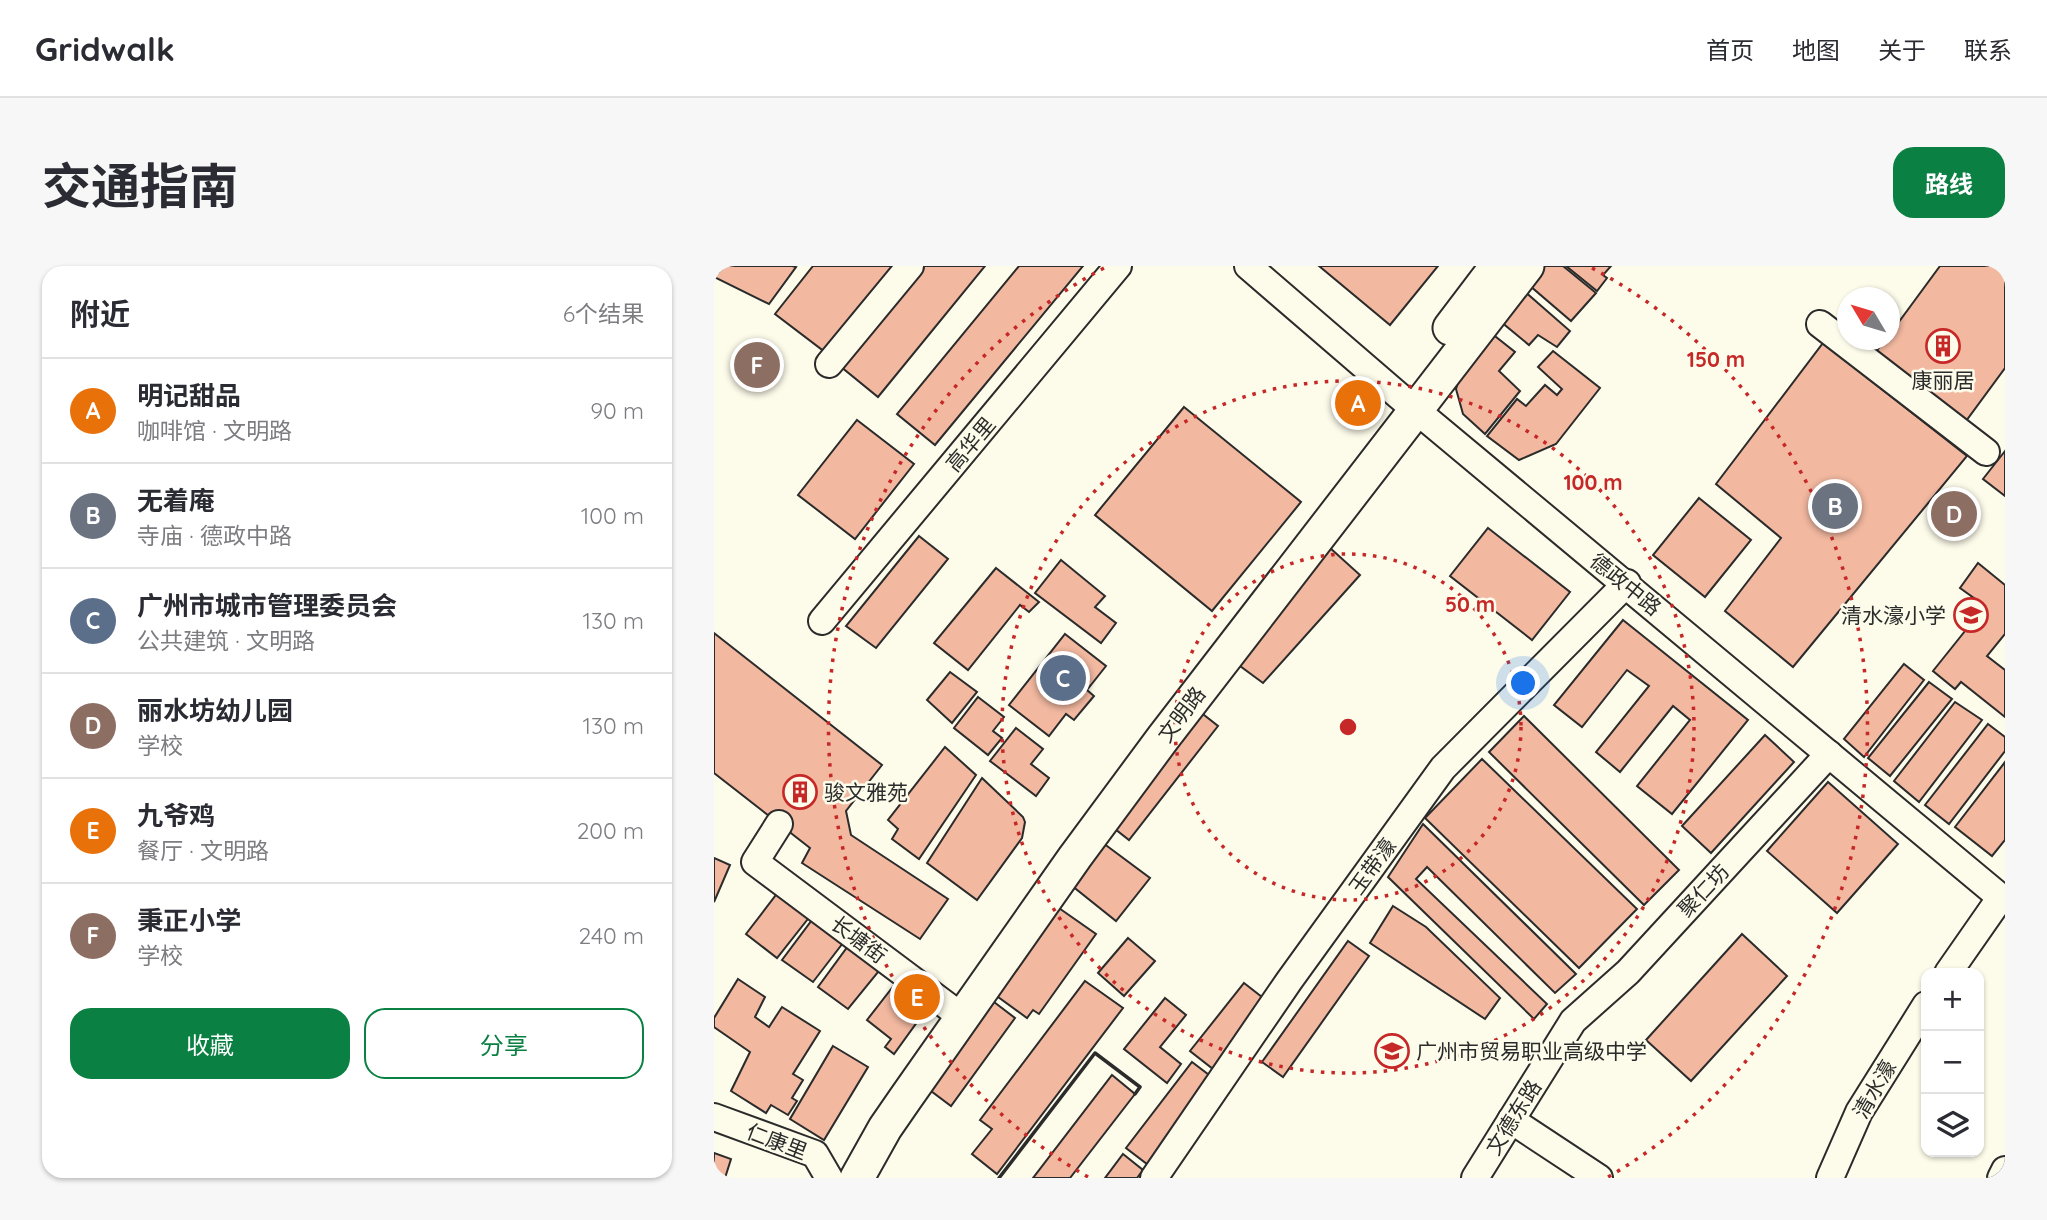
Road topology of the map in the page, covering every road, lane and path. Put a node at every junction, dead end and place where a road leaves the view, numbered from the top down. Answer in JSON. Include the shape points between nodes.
{"nodes":[{"id":1,"x":910,"y":266,"type":"edge"},
{"id":2,"x":1118,"y":266,"type":"edge"},
{"id":3,"x":1248,"y":266,"type":"edge"},
{"id":4,"x":1497,"y":266,"type":"edge"},
{"id":5,"x":1527,"y":266,"type":"edge"},
{"id":6,"x":1820,"y":324,"type":"dead end"},
{"id":7,"x":830,"y":363,"type":"dead end"},
{"id":8,"x":1408,"y":403,"type":"junction"},
{"id":9,"x":1986,"y":452,"type":"dead end"},
{"id":10,"x":1627,"y":583,"type":"junction"},
{"id":11,"x":822,"y":621,"type":"dead end"},
{"id":12,"x":1829,"y":754,"type":"junction"},
{"id":13,"x":779,"y":824,"type":"dead end"},
{"id":14,"x":2003,"y":899,"type":"edge"},
{"id":15,"x":1952,"y":968,"type":"edge"},
{"id":16,"x":954,"y":1011,"type":"junction"},
{"id":17,"x":1921,"y":1013,"type":"edge"},
{"id":18,"x":1573,"y":1021,"type":"joint"},
{"id":19,"x":714,"y":1116,"type":"edge"},
{"id":20,"x":1511,"y":1120,"type":"junction"},
{"id":21,"x":2005,"y":1170,"type":"edge"},
{"id":22,"x":829,"y":1178,"type":"edge"},
{"id":23,"x":834,"y":1178,"type":"edge"},
{"id":24,"x":857,"y":1178,"type":"edge"},
{"id":25,"x":1154,"y":1178,"type":"edge"},
{"id":26,"x":1475,"y":1178,"type":"edge"},
{"id":27,"x":1599,"y":1178,"type":"edge"},
{"id":28,"x":1830,"y":1178,"type":"edge"},
{"id":29,"x":2001,"y":1178,"type":"edge"}],
"edges":[{"from":1,"to":7,"type":"street"},
{"from":2,"to":11,"type":"street","name":"高华里"},
{"from":3,"to":8,"type":"street","name":"德政中路"},
{"from":4,"to":8,"type":"main road","name":"文明路"},
{"from":5,"to":8,"type":"main road","name":"文明路"},
{"from":6,"to":9,"type":"street"},
{"from":8,"to":10,"type":"street","name":"德政中路"},
{"from":8,"to":16,"type":"main road","name":"文明路","via":[[1075,857]]},
{"from":10,"to":12,"type":"street","name":"德政中路"},
{"from":10,"to":25,"type":"street","name":"玉带濠","via":[[1443,768]]},
{"from":12,"to":14,"type":"street","name":"德政中路"},
{"from":12,"to":18,"type":"street","name":"聚仁坊","via":[[1628,971]]},
{"from":13,"to":16,"type":"street","name":"长塘街","via":[[755,862]]},
{"from":14,"to":15,"type":"street"},
{"from":16,"to":23,"type":"main road","name":"文明路","via":[[856,1135]]},
{"from":16,"to":24,"type":"main road","name":"文明路"},
{"from":17,"to":28,"type":"street","name":"清水濠","via":[[1859,1112]]},
{"from":18,"to":20,"type":"street","name":"文德东路"},
{"from":19,"to":22,"type":"street","name":"仁康里","via":[[815,1154]]},
{"from":20,"to":26,"type":"street","name":"文德东路"},
{"from":20,"to":27,"type":"street"},
{"from":21,"to":29,"type":"street"}]}
